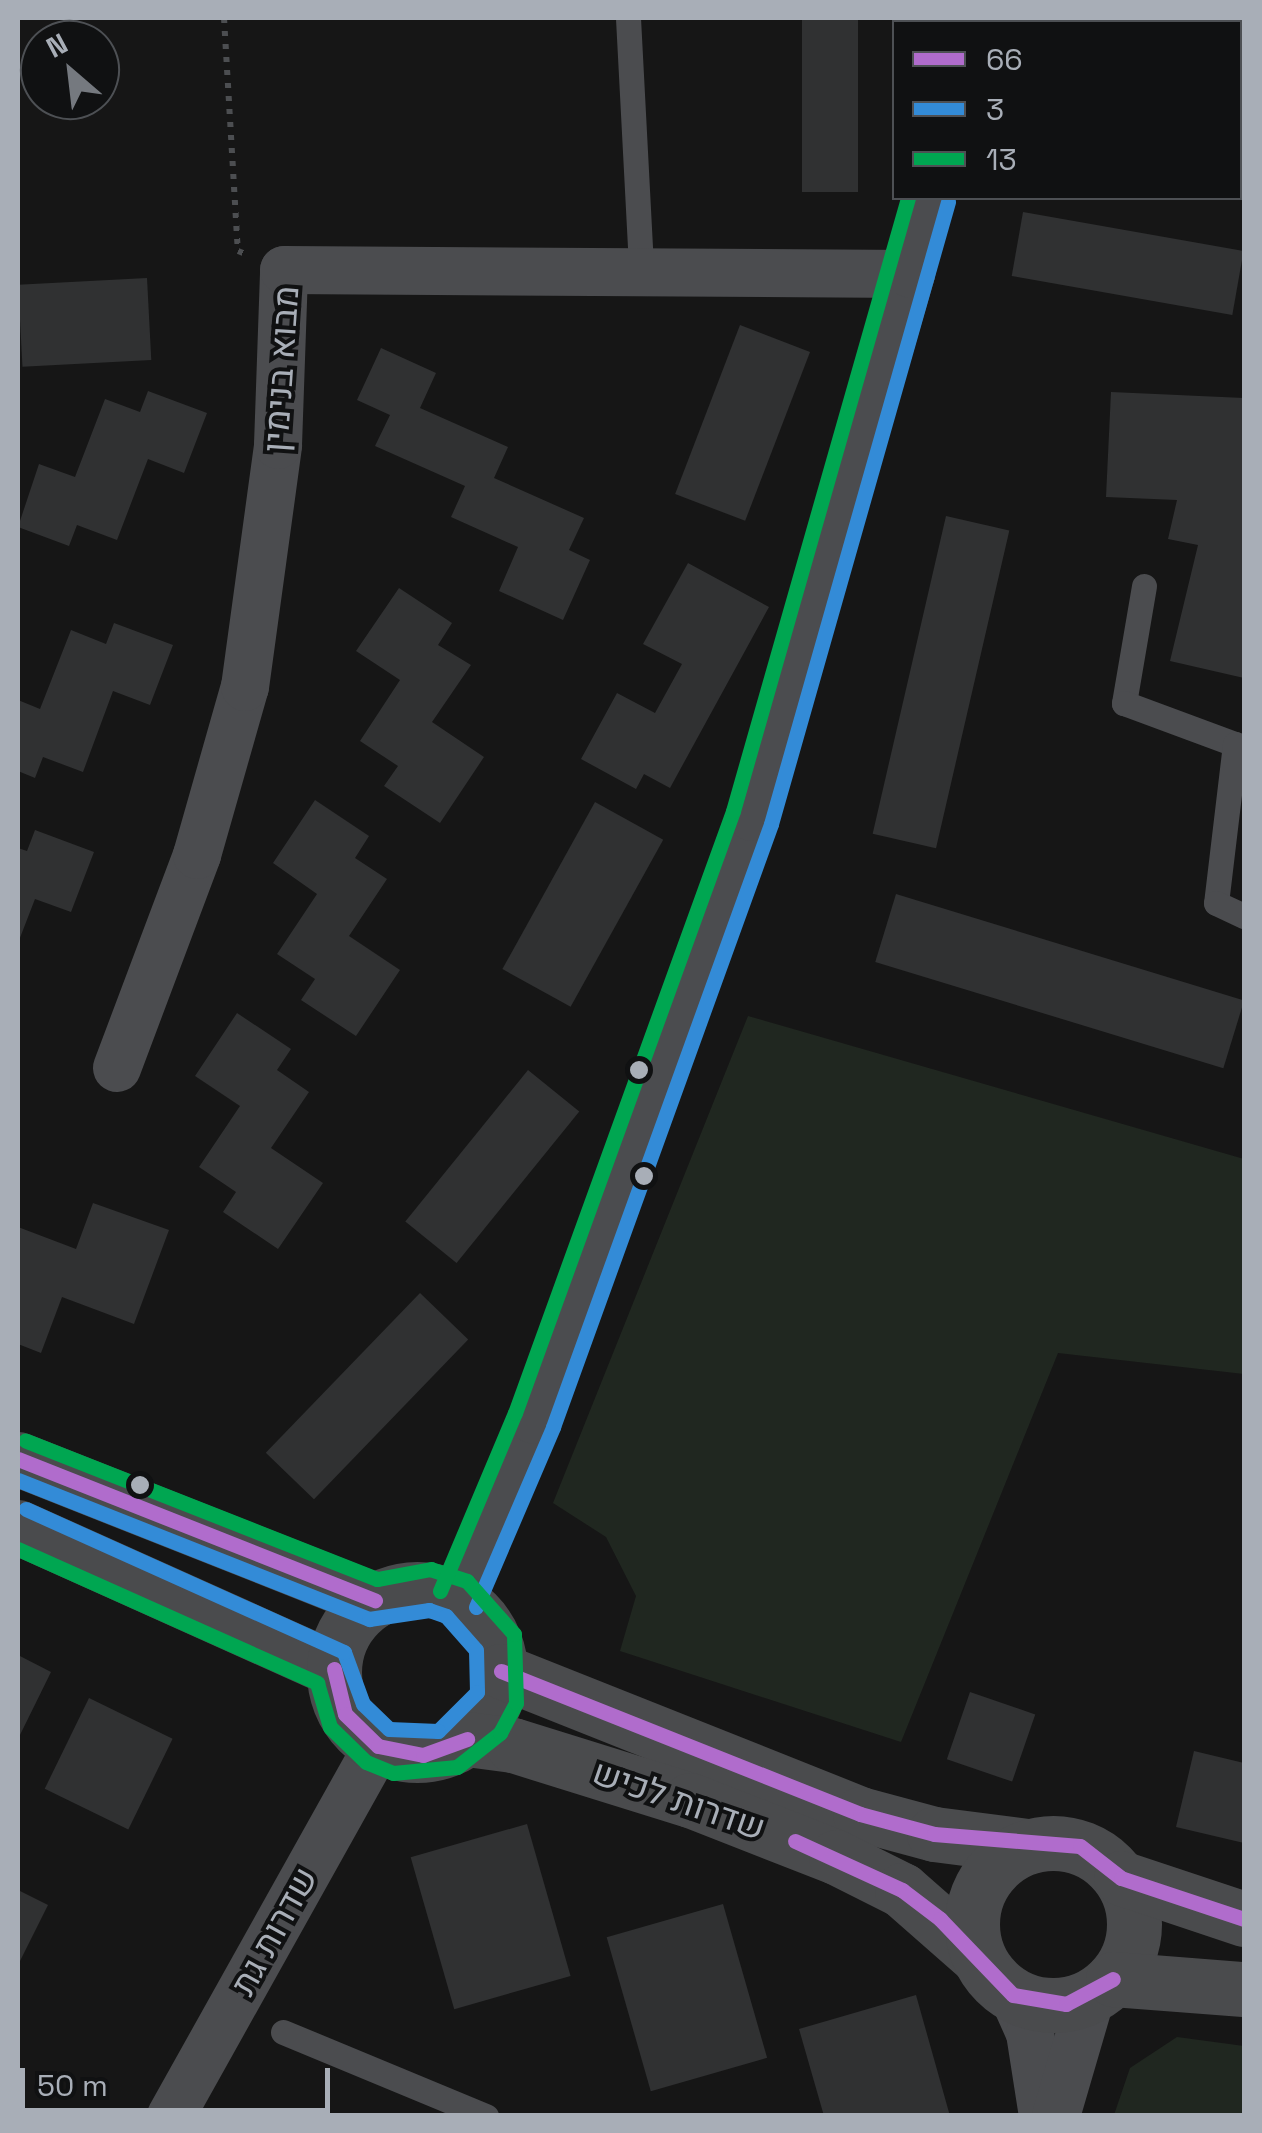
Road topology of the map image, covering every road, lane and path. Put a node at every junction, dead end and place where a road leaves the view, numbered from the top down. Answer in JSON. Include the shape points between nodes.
{"nodes":[{"id":1,"x":224,"y":18,"type":"edge"},
{"id":2,"x":628,"y":18,"type":"edge"},
{"id":3,"x":928,"y":200,"type":"edge"},
{"id":4,"x":284,"y":270,"type":"junction"},
{"id":5,"x":641,"y":270,"type":"junction"},
{"id":6,"x":912,"y":274,"type":"junction"},
{"id":7,"x":1144,"y":586,"type":"dead end"},
{"id":8,"x":1244,"y":916,"type":"edge"},
{"id":9,"x":118,"y":1068,"type":"dead end"},
{"id":10,"x":18,"y":1459,"type":"edge"},
{"id":11,"x":18,"y":1527,"type":"edge"},
{"id":12,"x":458,"y":1599,"type":"junction"},
{"id":13,"x":375,"y":1600,"type":"junction"},
{"id":14,"x":334,"y":1669,"type":"junction"},
{"id":15,"x":501,"y":1671,"type":"junction"},
{"id":16,"x":467,"y":1740,"type":"junction"},
{"id":17,"x":378,"y":1746,"type":"junction"},
{"id":18,"x":1027,"y":1846,"type":"junction"},
{"id":19,"x":1122,"y":1878,"type":"junction"},
{"id":20,"x":1244,"y":1918,"type":"edge"},
{"id":21,"x":977,"y":1956,"type":"junction"},
{"id":22,"x":1102,"y":1988,"type":"junction"},
{"id":23,"x":1244,"y":1990,"type":"edge"},
{"id":24,"x":1013,"y":1995,"type":"junction"},
{"id":25,"x":283,"y":2032,"type":"dead end"},
{"id":26,"x":170,"y":2116,"type":"edge"},
{"id":27,"x":486,"y":2116,"type":"edge"},
{"id":28,"x":1044,"y":2116,"type":"edge"},
{"id":29,"x":1056,"y":2116,"type":"edge"}],
"edges":[{"from":1,"to":4,"type":"path","via":[[238,251]]},
{"from":2,"to":5,"type":"lane"},
{"from":3,"to":6,"type":"street"},
{"from":4,"to":5,"type":"street","name":"מבוא בנימין"},
{"from":4,"to":9,"type":"street","name":"מבוא בנימין","via":[[278,445],[245,687],[197,854]]},
{"from":5,"to":6,"type":"street","name":"מבוא בנימין"},
{"from":6,"to":12,"type":"street","via":[[752,817],[534,1420]]},
{"from":7,"to":8,"type":"lane","via":[[1124,703],[1235,744],[1216,904]]},
{"from":10,"to":13,"type":"main road"},
{"from":11,"to":14,"type":"main road"},
{"from":12,"to":13,"type":"main road","via":[[417,1590]]},
{"from":12,"to":15,"type":"main road","via":[[496,1642]]},
{"from":13,"to":14,"type":"main road","via":[[354,1618]]},
{"from":14,"to":17,"type":"main road","via":[[345,1714]]},
{"from":15,"to":16,"type":"main road","via":[[498,1697]]},
{"from":15,"to":18,"type":"main road","name":"שדרות לכיש","via":[[860,1814],[934,1834]]},
{"from":16,"to":17,"type":"main road","via":[[423,1755]]},
{"from":16,"to":21,"type":"main road","name":"שדרות לכיש","via":[[513,1744],[690,1800],[836,1857],[902,1890]]},
{"from":17,"to":26,"type":"street","name":"שדרות גת"},
{"from":18,"to":19,"type":"main road","via":[[1080,1846]]},
{"from":18,"to":21,"type":"main road","via":[[985,1878],[972,1916]]},
{"from":19,"to":20,"type":"main road"},
{"from":19,"to":22,"type":"main road","via":[[1135,1930]]},
{"from":21,"to":24,"type":"main road"},
{"from":22,"to":23,"type":"main road"},
{"from":22,"to":24,"type":"main road","via":[[1052,2004]]},
{"from":22,"to":29,"type":"street"},
{"from":24,"to":28,"type":"street","via":[[1030,2033]]},
{"from":25,"to":27,"type":"lane"}]}
